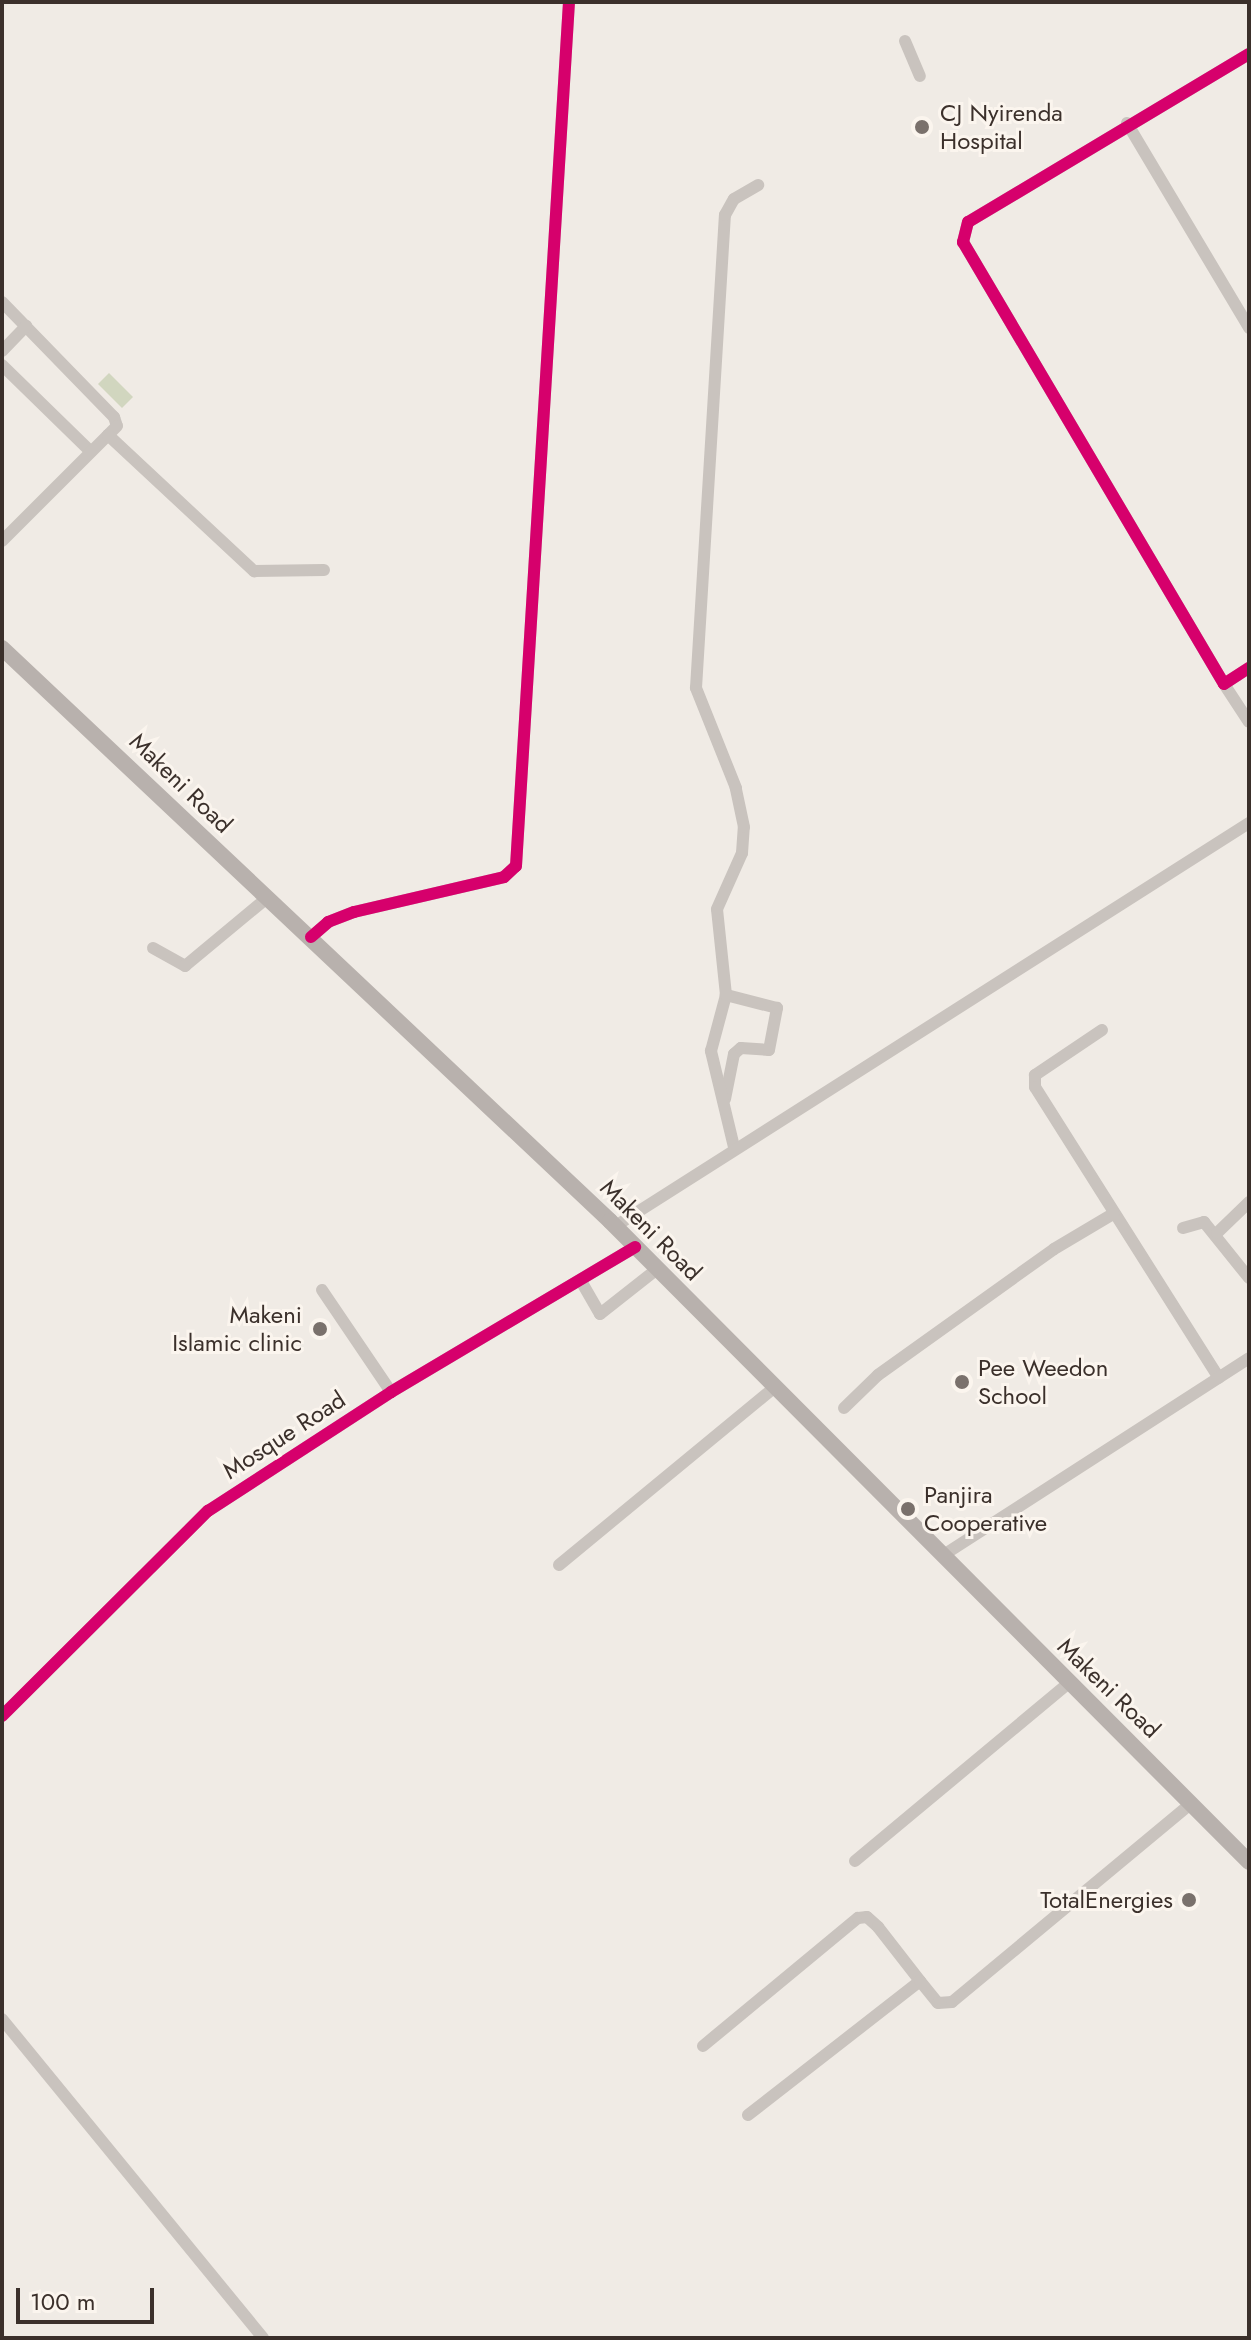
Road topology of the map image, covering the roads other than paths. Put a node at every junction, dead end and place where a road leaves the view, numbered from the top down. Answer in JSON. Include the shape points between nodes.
{"nodes":[{"id":1,"x":569,"y":2,"type":"edge"},
{"id":2,"x":905,"y":41,"type":"dead end"},
{"id":3,"x":1249,"y":54,"type":"edge"},
{"id":4,"x":920,"y":76,"type":"dead end"},
{"id":5,"x":1127,"y":123,"type":"junction"},
{"id":6,"x":758,"y":185,"type":"dead end"},
{"id":7,"x":2,"y":302,"type":"edge"},
{"id":8,"x":26,"y":326,"type":"junction"},
{"id":9,"x":1249,"y":328,"type":"edge"},
{"id":10,"x":2,"y":351,"type":"edge"},
{"id":11,"x":2,"y":365,"type":"edge"},
{"id":12,"x":108,"y":435,"type":"junction"},
{"id":13,"x":91,"y":452,"type":"junction"},
{"id":14,"x":2,"y":541,"type":"edge"},
{"id":15,"x":324,"y":570,"type":"dead end"},
{"id":16,"x":2,"y":648,"type":"edge"},
{"id":17,"x":1249,"y":668,"type":"edge"},
{"id":18,"x":1224,"y":684,"type":"junction"},
{"id":19,"x":1249,"y":722,"type":"edge"},
{"id":20,"x":1249,"y":823,"type":"edge"},
{"id":21,"x":268,"y":897,"type":"junction"},
{"id":22,"x":311,"y":937,"type":"junction"},
{"id":23,"x":153,"y":948,"type":"dead end"},
{"id":24,"x":726,"y":995,"type":"junction"},
{"id":25,"x":1102,"y":1030,"type":"dead end"},
{"id":26,"x":724,"y":1108,"type":"junction"},
{"id":27,"x":734,"y":1147,"type":"junction"},
{"id":28,"x":1249,"y":1202,"type":"edge"},
{"id":29,"x":1113,"y":1214,"type":"junction"},
{"id":30,"x":614,"y":1227,"type":"junction"},
{"id":31,"x":1183,"y":1228,"type":"dead end"},
{"id":32,"x":1217,"y":1233,"type":"junction"},
{"id":33,"x":635,"y":1247,"type":"junction"},
{"id":34,"x":656,"y":1270,"type":"junction"},
{"id":35,"x":1249,"y":1278,"type":"edge"},
{"id":36,"x":581,"y":1281,"type":"junction"},
{"id":37,"x":322,"y":1290,"type":"dead end"},
{"id":38,"x":1249,"y":1358,"type":"edge"},
{"id":39,"x":1219,"y":1378,"type":"junction"},
{"id":40,"x":775,"y":1387,"type":"junction"},
{"id":41,"x":391,"y":1392,"type":"junction"},
{"id":42,"x":844,"y":1408,"type":"dead end"},
{"id":43,"x":942,"y":1556,"type":"junction"},
{"id":44,"x":559,"y":1565,"type":"dead end"},
{"id":45,"x":1069,"y":1683,"type":"junction"},
{"id":46,"x":2,"y":1716,"type":"edge"},
{"id":47,"x":1192,"y":1803,"type":"junction"},
{"id":48,"x":855,"y":1861,"type":"dead end"},
{"id":49,"x":1249,"y":1862,"type":"edge"},
{"id":50,"x":920,"y":1981,"type":"junction"},
{"id":51,"x":2,"y":2019,"type":"edge"},
{"id":52,"x":703,"y":2046,"type":"dead end"},
{"id":53,"x":748,"y":2115,"type":"dead end"},
{"id":54,"x":263,"y":2338,"type":"edge"}],
"edges":[{"from":1,"to":22,"type":"street","via":[[516,866],[504,877],[345,915]]},
{"from":2,"to":4,"type":"street"},
{"from":3,"to":5,"type":"street"},
{"from":5,"to":9,"type":"street"},
{"from":5,"to":18,"type":"street","via":[[968,222],[963,242]]},
{"from":6,"to":24,"type":"street","via":[[734,199],[725,215],[696,688],[736,788],[744,827],[742,853],[717,909]]},
{"from":7,"to":8,"type":"street"},
{"from":8,"to":10,"type":"street"},
{"from":8,"to":12,"type":"street","via":[[114,417],[117,426]]},
{"from":11,"to":13,"type":"street"},
{"from":12,"to":13,"type":"street"},
{"from":12,"to":15,"type":"street","via":[[254,571]]},
{"from":13,"to":14,"type":"street"},
{"from":16,"to":21,"type":"main road","name":"Makeni Road"},
{"from":17,"to":18,"type":"street"},
{"from":18,"to":19,"type":"street"},
{"from":20,"to":27,"type":"street"},
{"from":21,"to":22,"type":"main road","name":"Makeni Road"},
{"from":21,"to":23,"type":"street","via":[[185,966]]},
{"from":22,"to":30,"type":"main road","name":"Makeni Road"},
{"from":24,"to":26,"type":"street","via":[[711,1051]]},
{"from":24,"to":26,"type":"street","via":[[777,1008],[769,1050],[741,1048],[729,1063]]},
{"from":25,"to":29,"type":"street","via":[[1034,1079]]},
{"from":26,"to":27,"type":"street"},
{"from":27,"to":30,"type":"street"},
{"from":28,"to":32,"type":"street"},
{"from":29,"to":39,"type":"street"},
{"from":29,"to":42,"type":"street","via":[[1054,1249],[878,1375]]},
{"from":30,"to":33,"type":"main road","name":"Makeni Road"},
{"from":31,"to":32,"type":"street","via":[[1204,1222]]},
{"from":32,"to":35,"type":"street"},
{"from":33,"to":34,"type":"main road","name":"Makeni Road"},
{"from":33,"to":36,"type":"street","name":"Mosque Road"},
{"from":34,"to":36,"type":"street","via":[[600,1314]]},
{"from":34,"to":40,"type":"main road","name":"Makeni Road"},
{"from":36,"to":41,"type":"street","name":"Mosque Road"},
{"from":37,"to":41,"type":"street"},
{"from":38,"to":39,"type":"street"},
{"from":39,"to":43,"type":"street"},
{"from":40,"to":43,"type":"main road","name":"Makeni Road"},
{"from":40,"to":44,"type":"street"},
{"from":41,"to":46,"type":"street","name":"Mosque Road","via":[[208,1511]]},
{"from":43,"to":45,"type":"main road","name":"Makeni Road"},
{"from":45,"to":47,"type":"main road","name":"Makeni Road"},
{"from":45,"to":48,"type":"street"},
{"from":47,"to":49,"type":"main road","name":"Makeni Road"},
{"from":47,"to":50,"type":"street","via":[[952,2002],[938,2003]]},
{"from":50,"to":52,"type":"street","via":[[878,1927],[867,1917],[858,1918]]},
{"from":50,"to":53,"type":"street"},
{"from":51,"to":54,"type":"street"}]}
